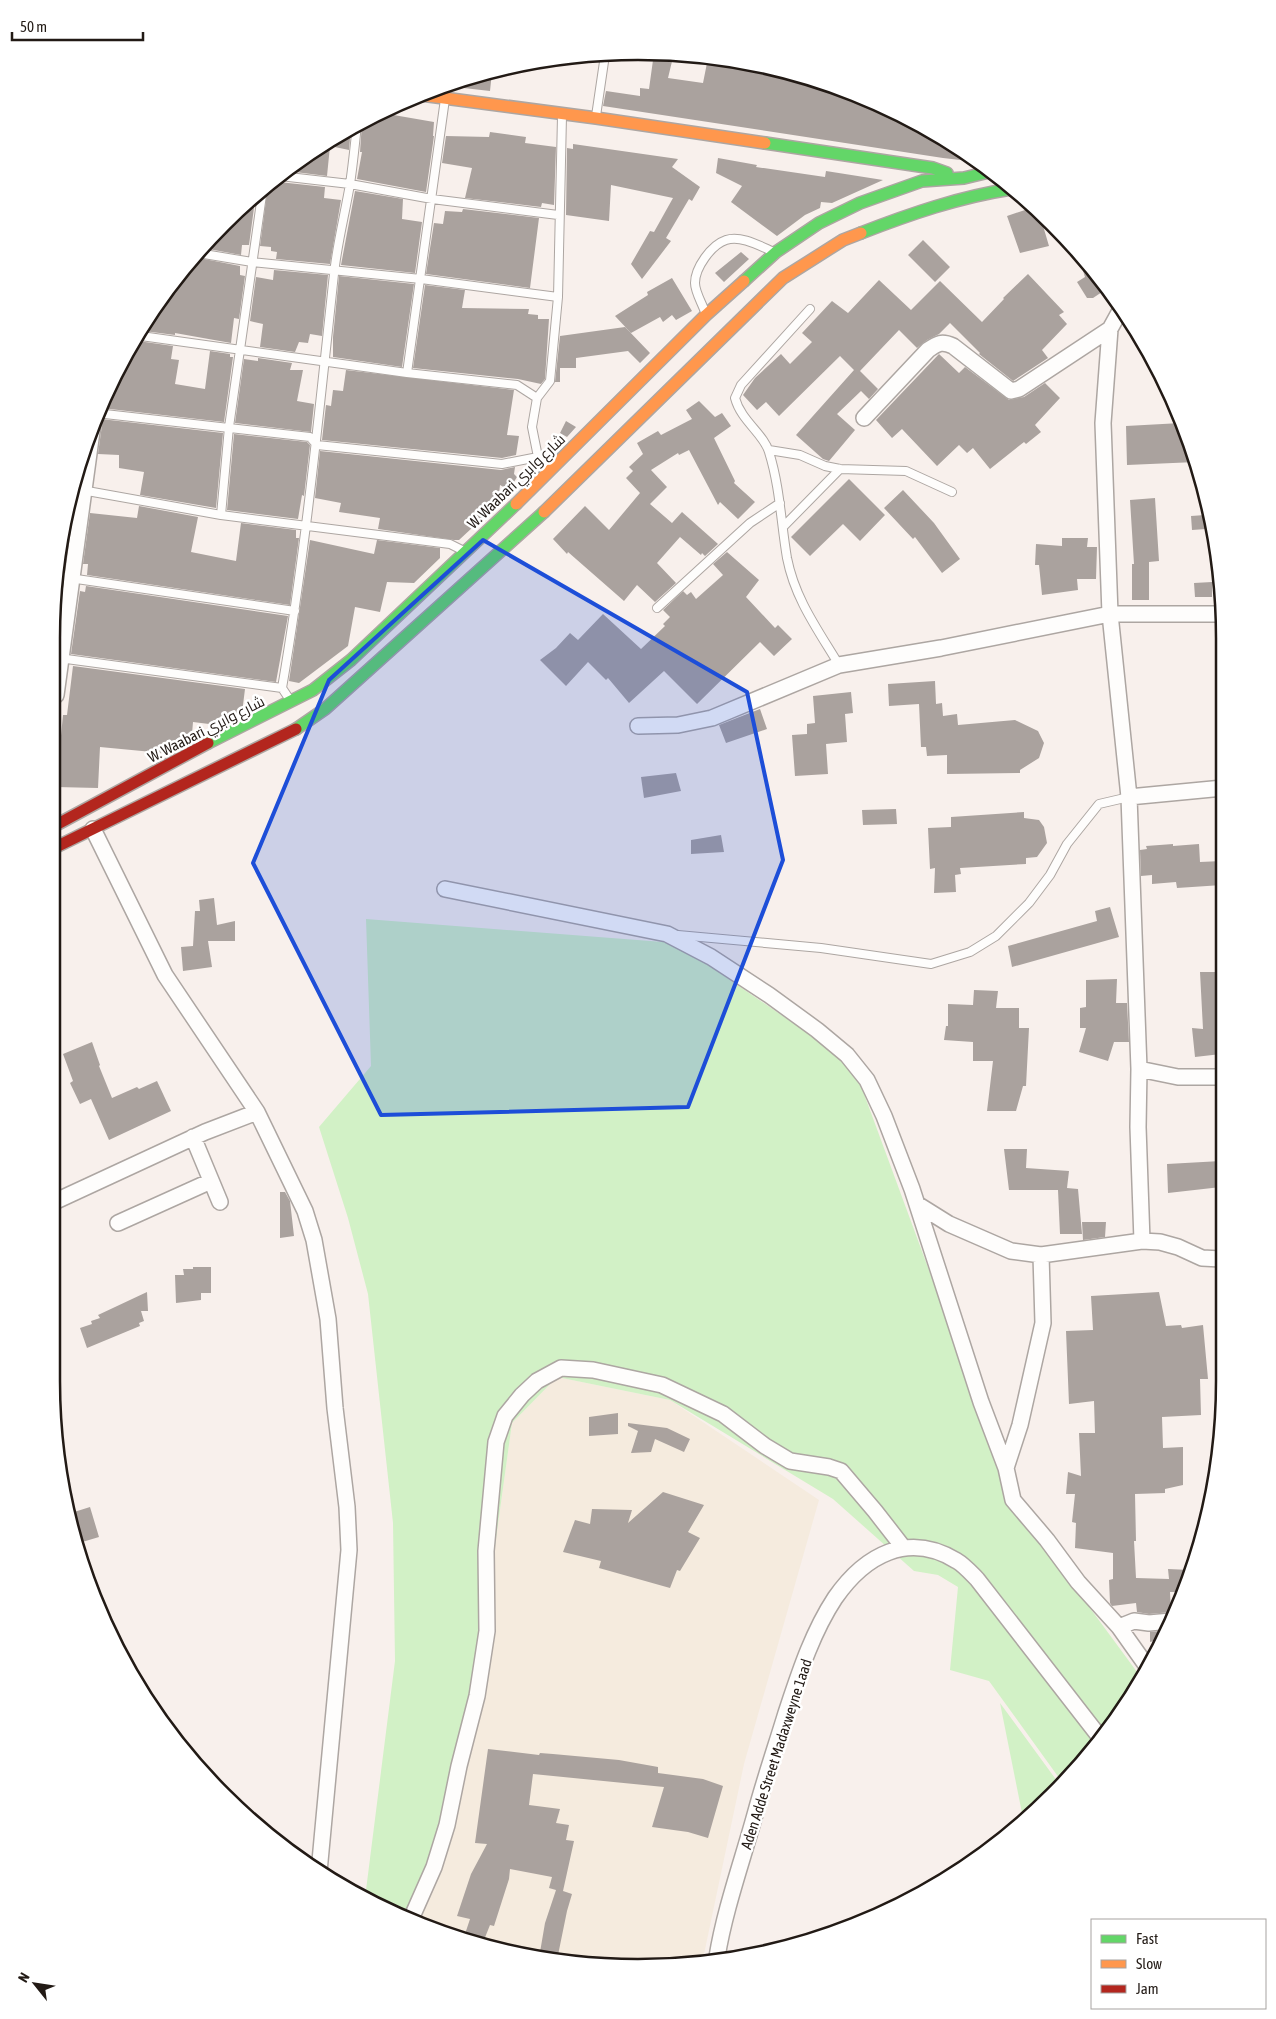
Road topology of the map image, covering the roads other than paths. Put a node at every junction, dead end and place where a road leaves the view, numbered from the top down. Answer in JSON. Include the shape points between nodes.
{"nodes":[{"id":1,"x":604,"y":61,"type":"edge"},
{"id":2,"x":446,"y":93,"type":"edge"},
{"id":3,"x":435,"y":97,"type":"edge"},
{"id":4,"x":445,"y":99,"type":"junction"},
{"id":5,"x":562,"y":114,"type":"junction"},
{"id":6,"x":596,"y":118,"type":"junction"},
{"id":7,"x":356,"y":133,"type":"edge"},
{"id":8,"x":983,"y":174,"type":"edge"},
{"id":9,"x":289,"y":177,"type":"edge"},
{"id":10,"x":964,"y":178,"type":"junction"},
{"id":11,"x":350,"y":184,"type":"junction"},
{"id":12,"x":1003,"y":190,"type":"edge"},
{"id":13,"x":979,"y":194,"type":"junction"},
{"id":14,"x":261,"y":199,"type":"edge"},
{"id":15,"x":432,"y":199,"type":"junction"},
{"id":16,"x":558,"y":215,"type":"junction"},
{"id":17,"x":776,"y":252,"type":"junction"},
{"id":18,"x":206,"y":254,"type":"edge"},
{"id":19,"x":252,"y":262,"type":"junction"},
{"id":20,"x":334,"y":272,"type":"junction"},
{"id":21,"x":420,"y":279,"type":"junction"},
{"id":22,"x":558,"y":297,"type":"junction"},
{"id":23,"x":810,"y":309,"type":"dead end"},
{"id":24,"x":706,"y":315,"type":"junction"},
{"id":25,"x":1118,"y":315,"type":"edge"},
{"id":26,"x":1110,"y":329,"type":"junction"},
{"id":27,"x":145,"y":337,"type":"edge"},
{"id":28,"x":240,"y":350,"type":"junction"},
{"id":29,"x":326,"y":361,"type":"junction"},
{"id":30,"x":407,"y":373,"type":"junction"},
{"id":31,"x":537,"y":398,"type":"junction"},
{"id":32,"x":105,"y":414,"type":"edge"},
{"id":33,"x":864,"y":418,"type":"dead end"},
{"id":34,"x":229,"y":428,"type":"junction"},
{"id":35,"x":317,"y":445,"type":"junction"},
{"id":36,"x":769,"y":450,"type":"junction"},
{"id":37,"x":538,"y":457,"type":"junction"},
{"id":38,"x":840,"y":469,"type":"junction"},
{"id":39,"x":549,"y":472,"type":"junction"},
{"id":40,"x":80,"y":490,"type":"edge"},
{"id":41,"x":952,"y":492,"type":"dead end"},
{"id":42,"x":780,"y":503,"type":"junction"},
{"id":43,"x":221,"y":515,"type":"junction"},
{"id":44,"x":304,"y":526,"type":"junction"},
{"id":45,"x":783,"y":527,"type":"junction"},
{"id":46,"x":464,"y":551,"type":"junction"},
{"id":47,"x":64,"y":578,"type":"edge"},
{"id":48,"x":658,"y":608,"type":"dead end"},
{"id":49,"x":296,"y":611,"type":"junction"},
{"id":50,"x":1110,"y":614,"type":"junction"},
{"id":51,"x":1215,"y":614,"type":"edge"},
{"id":52,"x":60,"y":627,"type":"edge"},
{"id":53,"x":60,"y":657,"type":"edge"},
{"id":54,"x":839,"y":665,"type":"junction"},
{"id":55,"x":282,"y":688,"type":"junction"},
{"id":56,"x":292,"y":702,"type":"junction"},
{"id":57,"x":638,"y":726,"type":"dead end"},
{"id":58,"x":1216,"y":789,"type":"edge"},
{"id":59,"x":1129,"y":797,"type":"junction"},
{"id":60,"x":60,"y":822,"type":"edge"},
{"id":61,"x":93,"y":829,"type":"junction"},
{"id":62,"x":60,"y":845,"type":"edge"},
{"id":63,"x":445,"y":889,"type":"dead end"},
{"id":64,"x":666,"y":934,"type":"junction"},
{"id":65,"x":1139,"y":1069,"type":"junction"},
{"id":66,"x":1216,"y":1077,"type":"edge"},
{"id":67,"x":257,"y":1112,"type":"junction"},
{"id":68,"x":193,"y":1137,"type":"junction"},
{"id":69,"x":211,"y":1181,"type":"junction"},
{"id":70,"x":60,"y":1199,"type":"edge"},
{"id":71,"x":220,"y":1202,"type":"dead end"},
{"id":72,"x":917,"y":1204,"type":"junction"},
{"id":73,"x":118,"y":1223,"type":"dead end"},
{"id":74,"x":1142,"y":1241,"type":"junction"},
{"id":75,"x":1041,"y":1255,"type":"junction"},
{"id":76,"x":1216,"y":1258,"type":"edge"},
{"id":77,"x":1006,"y":1468,"type":"junction"},
{"id":78,"x":903,"y":1547,"type":"junction"},
{"id":79,"x":1163,"y":1622,"type":"edge"},
{"id":80,"x":1119,"y":1627,"type":"junction"},
{"id":81,"x":1143,"y":1661,"type":"edge"},
{"id":82,"x":1097,"y":1733,"type":"edge"},
{"id":83,"x":320,"y":1864,"type":"edge"},
{"id":84,"x":413,"y":1913,"type":"edge"},
{"id":85,"x":718,"y":1953,"type":"edge"}],
"edges":[{"from":1,"to":6,"type":"lane"},
{"from":2,"to":4,"type":"street"},
{"from":3,"to":4,"type":"main road"},
{"from":4,"to":5,"type":"main road"},
{"from":4,"to":15,"type":"lane"},
{"from":5,"to":6,"type":"main road"},
{"from":5,"to":16,"type":"lane"},
{"from":6,"to":10,"type":"main road","via":[[933,168]]},
{"from":7,"to":11,"type":"lane"},
{"from":8,"to":10,"type":"main road","name":"W. Waabari شارع وابري"},
{"from":9,"to":11,"type":"lane"},
{"from":10,"to":13,"type":"main road"},
{"from":10,"to":17,"type":"main road","name":"W. Waabari شارع وابري","via":[[922,181],[868,200],[819,224]]},
{"from":11,"to":15,"type":"lane"},
{"from":11,"to":20,"type":"lane"},
{"from":12,"to":13,"type":"main road"},
{"from":13,"to":61,"type":"main road","via":[[921,210],[843,240],[783,278],[533,523],[325,709],[301,726]]},
{"from":14,"to":19,"type":"lane"},
{"from":15,"to":16,"type":"lane"},
{"from":15,"to":21,"type":"lane"},
{"from":16,"to":22,"type":"lane"},
{"from":17,"to":24,"type":"main road","name":"W. Waabari شارع وابري"},
{"from":17,"to":24,"type":"lane","via":[[744,240],[726,240],[710,252],[697,270],[695,284]]},
{"from":18,"to":19,"type":"lane"},
{"from":19,"to":20,"type":"lane"},
{"from":19,"to":28,"type":"lane"},
{"from":20,"to":21,"type":"lane"},
{"from":20,"to":29,"type":"lane"},
{"from":21,"to":22,"type":"lane"},
{"from":21,"to":30,"type":"lane"},
{"from":22,"to":31,"type":"lane","via":[[550,381]]},
{"from":23,"to":36,"type":"lane","via":[[736,392],[738,409]]},
{"from":24,"to":39,"type":"main road","name":"W. Waabari شارع وابري"},
{"from":25,"to":26,"type":"street"},
{"from":26,"to":33,"type":"street","via":[[1012,391],[953,346],[938,343]]},
{"from":26,"to":50,"type":"street","via":[[1103,423]]},
{"from":27,"to":28,"type":"lane"},
{"from":28,"to":29,"type":"lane"},
{"from":28,"to":34,"type":"lane"},
{"from":29,"to":30,"type":"lane"},
{"from":29,"to":35,"type":"lane"},
{"from":30,"to":31,"type":"lane","via":[[517,385]]},
{"from":31,"to":37,"type":"lane","via":[[532,427]]},
{"from":32,"to":34,"type":"lane"},
{"from":34,"to":35,"type":"lane","via":[[310,437]]},
{"from":34,"to":43,"type":"lane"},
{"from":35,"to":37,"type":"lane","via":[[502,464]]},
{"from":35,"to":44,"type":"lane"},
{"from":36,"to":38,"type":"lane","via":[[800,455]]},
{"from":36,"to":42,"type":"lane"},
{"from":37,"to":39,"type":"lane"},
{"from":38,"to":41,"type":"lane","via":[[906,470]]},
{"from":38,"to":45,"type":"lane"},
{"from":39,"to":46,"type":"main road","name":"W. Waabari شارع وابري"},
{"from":40,"to":43,"type":"lane"},
{"from":40,"to":47,"type":"street"},
{"from":42,"to":45,"type":"lane"},
{"from":42,"to":48,"type":"lane","via":[[750,524]]},
{"from":43,"to":44,"type":"lane"},
{"from":44,"to":46,"type":"lane","via":[[450,544]]},
{"from":44,"to":49,"type":"lane"},
{"from":45,"to":54,"type":"lane","via":[[788,560],[802,605]]},
{"from":46,"to":56,"type":"main road","name":"W. Waabari شارع وابري","via":[[351,660]]},
{"from":47,"to":49,"type":"lane"},
{"from":47,"to":52,"type":"street"},
{"from":49,"to":55,"type":"lane"},
{"from":50,"to":51,"type":"street"},
{"from":50,"to":54,"type":"street"},
{"from":50,"to":59,"type":"street"},
{"from":53,"to":55,"type":"lane"},
{"from":54,"to":57,"type":"street","via":[[712,718],[678,725]]},
{"from":55,"to":56,"type":"lane"},
{"from":56,"to":60,"type":"main road","name":"W. Waabari شارع وابري"},
{"from":58,"to":59,"type":"street"},
{"from":59,"to":64,"type":"lane","via":[[1099,804],[1067,844],[1050,875],[996,936],[970,952],[931,964],[821,948]]},
{"from":59,"to":65,"type":"street"},
{"from":61,"to":62,"type":"main road"},
{"from":61,"to":67,"type":"street","via":[[165,975]]},
{"from":63,"to":64,"type":"street"},
{"from":64,"to":72,"type":"street","via":[[711,957],[769,995],[847,1055],[866,1080],[884,1116]]},
{"from":65,"to":66,"type":"street","via":[[1178,1077]]},
{"from":65,"to":74,"type":"street"},
{"from":67,"to":68,"type":"street"},
{"from":67,"to":83,"type":"street","via":[[305,1210],[314,1240],[328,1319],[347,1507],[349,1550]]},
{"from":68,"to":69,"type":"street"},
{"from":68,"to":70,"type":"street"},
{"from":69,"to":71,"type":"street"},
{"from":69,"to":73,"type":"street"},
{"from":72,"to":75,"type":"street","via":[[949,1224],[1012,1252]]},
{"from":72,"to":77,"type":"street","via":[[981,1402]]},
{"from":74,"to":75,"type":"street"},
{"from":74,"to":76,"type":"street","via":[[1178,1247],[1202,1258]]},
{"from":75,"to":77,"type":"street","via":[[1043,1323],[1020,1425]]},
{"from":77,"to":80,"type":"street","via":[[1013,1500],[1078,1582]]},
{"from":78,"to":82,"type":"street","name":"Aden Adde Street Madaxweyne 1aad","via":[[943,1554],[959,1562],[977,1579]]},
{"from":78,"to":84,"type":"street","via":[[841,1472],[790,1461],[723,1414],[662,1385],[593,1370],[561,1368],[537,1381],[506,1416],[496,1442],[486,1551],[487,1631],[477,1696],[439,1850]]},
{"from":78,"to":85,"type":"street","name":"Aden Adde Street Madaxweyne 1aad","via":[[882,1554],[864,1566],[835,1598],[818,1630],[803,1664],[769,1766]]},
{"from":79,"to":80,"type":"street","via":[[1134,1621]]},
{"from":80,"to":81,"type":"street"}]}
